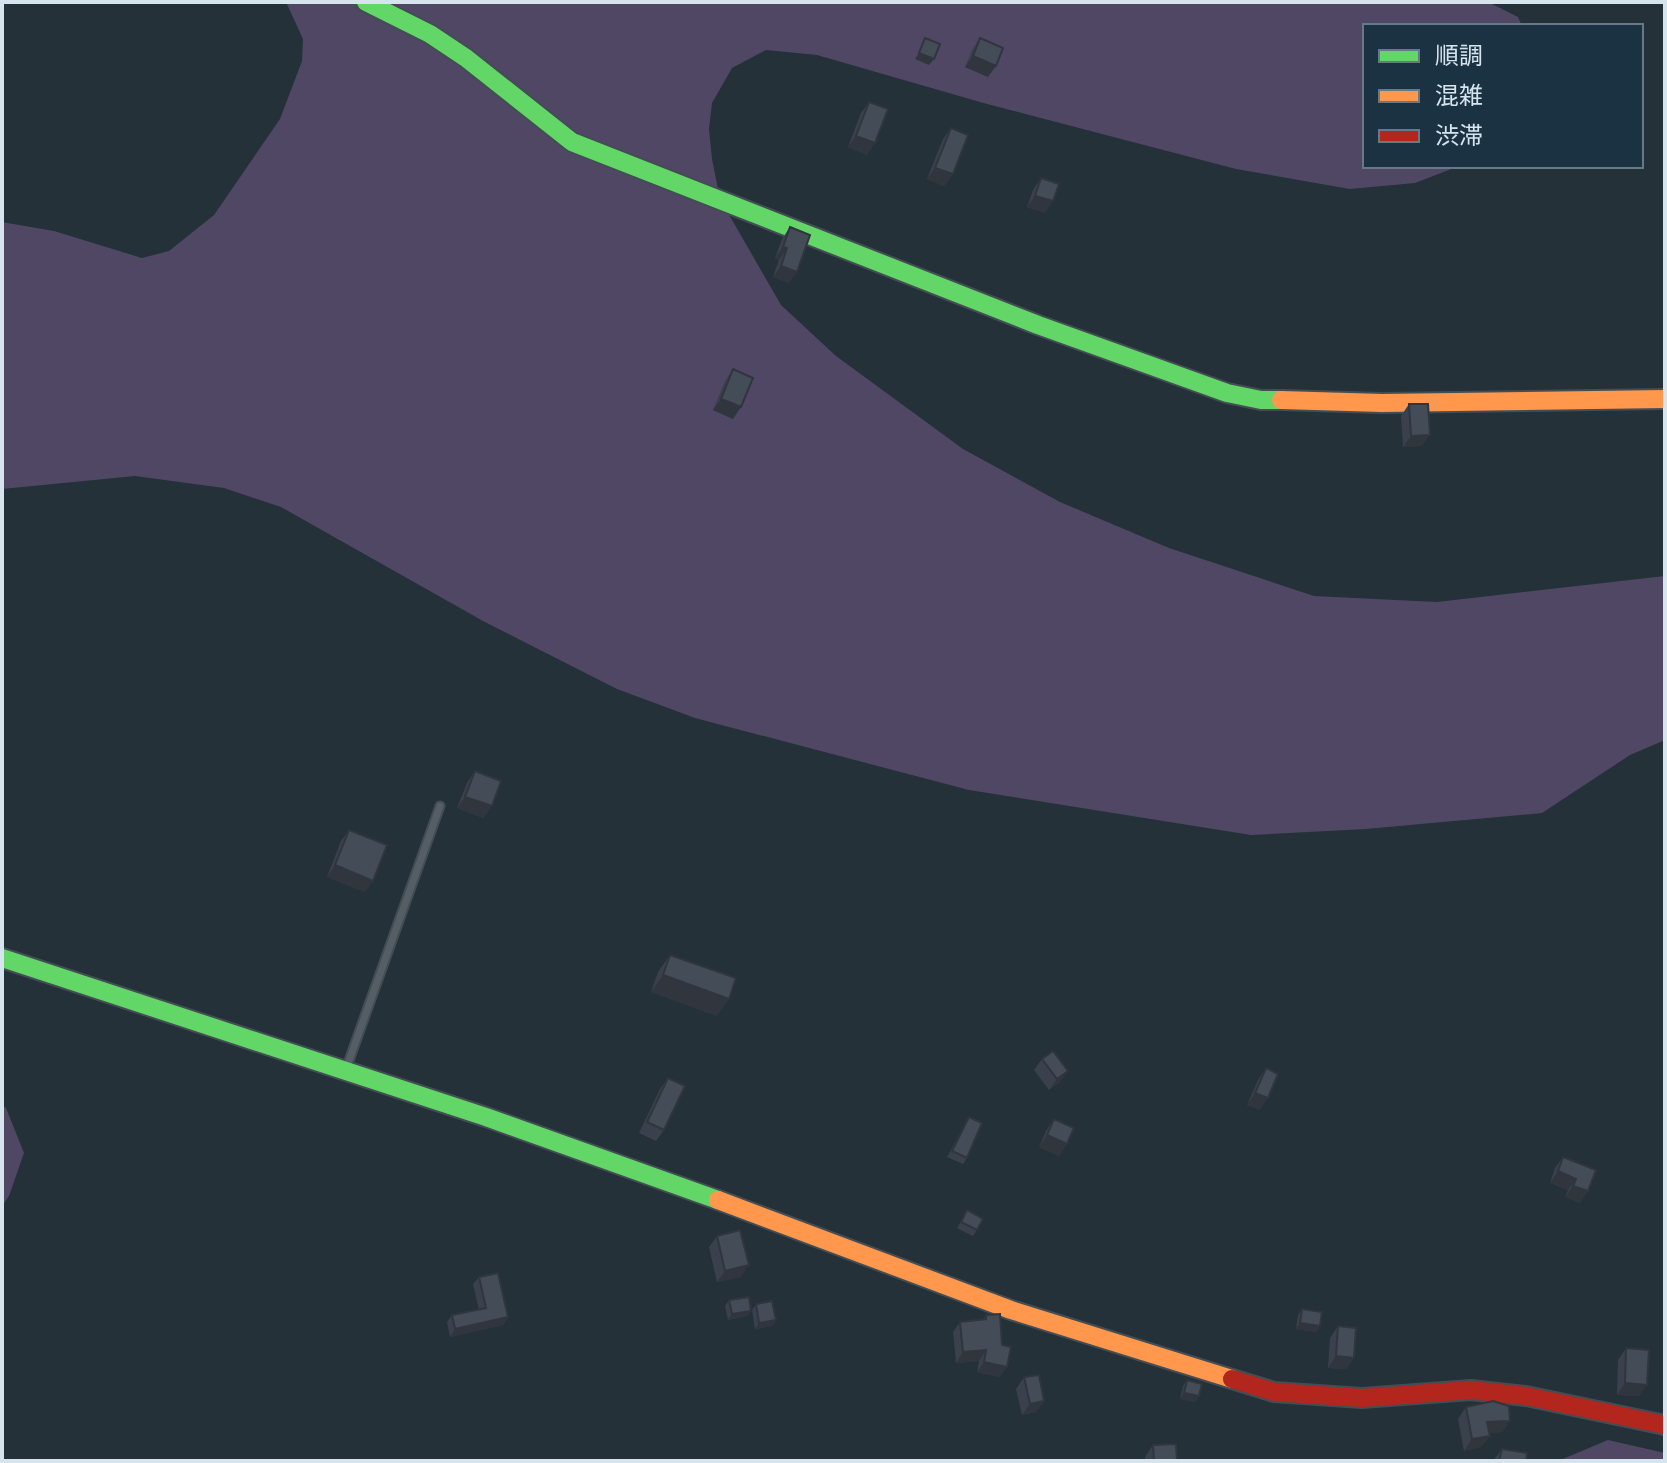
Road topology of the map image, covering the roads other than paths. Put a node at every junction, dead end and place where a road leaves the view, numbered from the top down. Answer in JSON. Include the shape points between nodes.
{"nodes":[{"id":1,"x":366,"y":2,"type":"edge"},
{"id":2,"x":1665,"y":399,"type":"edge"},
{"id":3,"x":440,"y":806,"type":"dead end"},
{"id":4,"x":2,"y":958,"type":"edge"},
{"id":5,"x":345,"y":1071,"type":"junction"},
{"id":6,"x":1665,"y":1425,"type":"edge"}],
"edges":[{"from":1,"to":2,"type":"street","via":[[466,58],[572,142],[1038,325],[1227,393],[1261,400],[1382,403]]},
{"from":3,"to":5,"type":"lane"},
{"from":4,"to":5,"type":"street"},
{"from":5,"to":6,"type":"street","via":[[703,1194],[1011,1310],[1274,1392],[1362,1398],[1471,1390]]}]}
